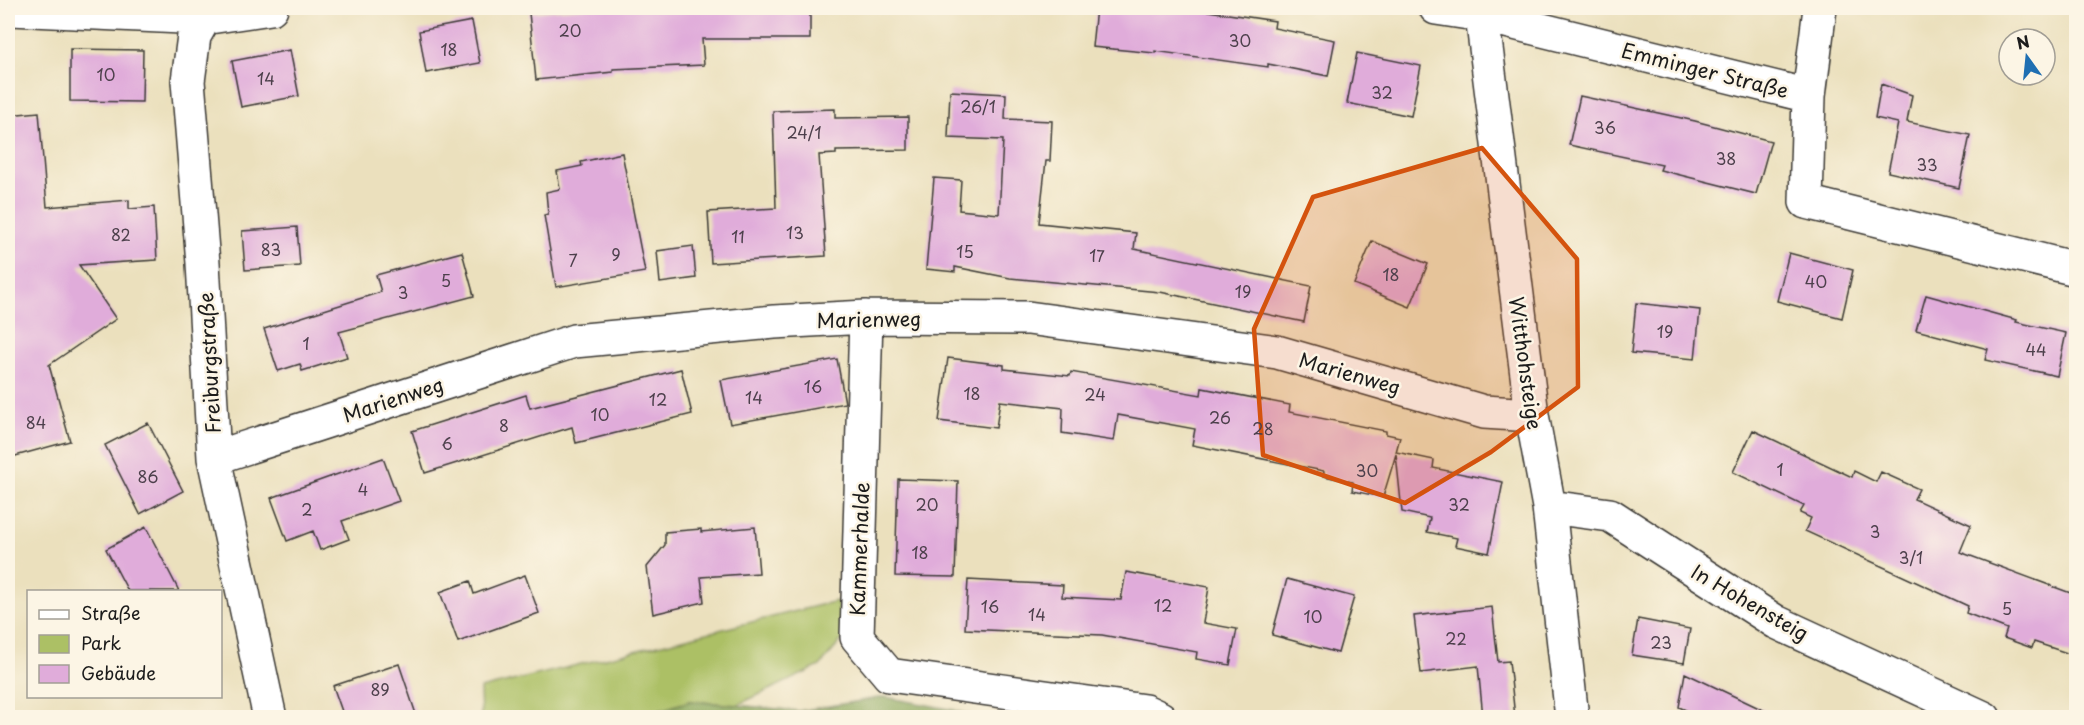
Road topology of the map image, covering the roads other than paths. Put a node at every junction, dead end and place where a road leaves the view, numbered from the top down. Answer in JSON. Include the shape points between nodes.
{"nodes":[{"id":1,"x":272,"y":8,"type":"edge"},
{"id":2,"x":1436,"y":8,"type":"edge"},
{"id":3,"x":1820,"y":8,"type":"edge"},
{"id":4,"x":11,"y":9,"type":"edge"},
{"id":5,"x":1482,"y":11,"type":"edge"},
{"id":6,"x":206,"y":13,"type":"edge"},
{"id":7,"x":1809,"y":96,"type":"junction"},
{"id":8,"x":2076,"y":269,"type":"edge"},
{"id":9,"x":866,"y":317,"type":"junction"},
{"id":10,"x":1532,"y":416,"type":"junction"},
{"id":11,"x":214,"y":458,"type":"junction"},
{"id":12,"x":1549,"y":507,"type":"junction"},
{"id":13,"x":270,"y":717,"type":"edge"},
{"id":14,"x":1160,"y":717,"type":"edge"},
{"id":15,"x":1572,"y":717,"type":"edge"},
{"id":16,"x":1984,"y":717,"type":"edge"}],
"edges":[{"from":1,"to":6,"type":"street"},
{"from":2,"to":5,"type":"street","name":"Emminger Straße"},
{"from":3,"to":7,"type":"street"},
{"from":4,"to":6,"type":"street"},
{"from":5,"to":7,"type":"street","name":"Emminger Straße"},
{"from":5,"to":10,"type":"street","name":"Witthohsteige"},
{"from":6,"to":11,"type":"street","name":"Freiburgstraße","via":[[194,36],[188,81]]},
{"from":7,"to":8,"type":"street","name":"Emminger Straße","via":[[1806,202]]},
{"from":9,"to":10,"type":"street","name":"Marienweg","via":[[1028,318],[1277,352],[1484,412]]},
{"from":9,"to":11,"type":"street","name":"Marienweg","via":[[574,341]]},
{"from":9,"to":14,"type":"street","name":"Kammerhalde","via":[[857,637],[889,675],[1145,711]]},
{"from":10,"to":12,"type":"street","name":"Witthohsteige"},
{"from":11,"to":13,"type":"street","name":"Freiburgstraße"},
{"from":12,"to":15,"type":"street","name":"Witthohsteige"},
{"from":12,"to":16,"type":"street","name":"In Hohensteig","via":[[1610,515],[1776,622]]}]}
